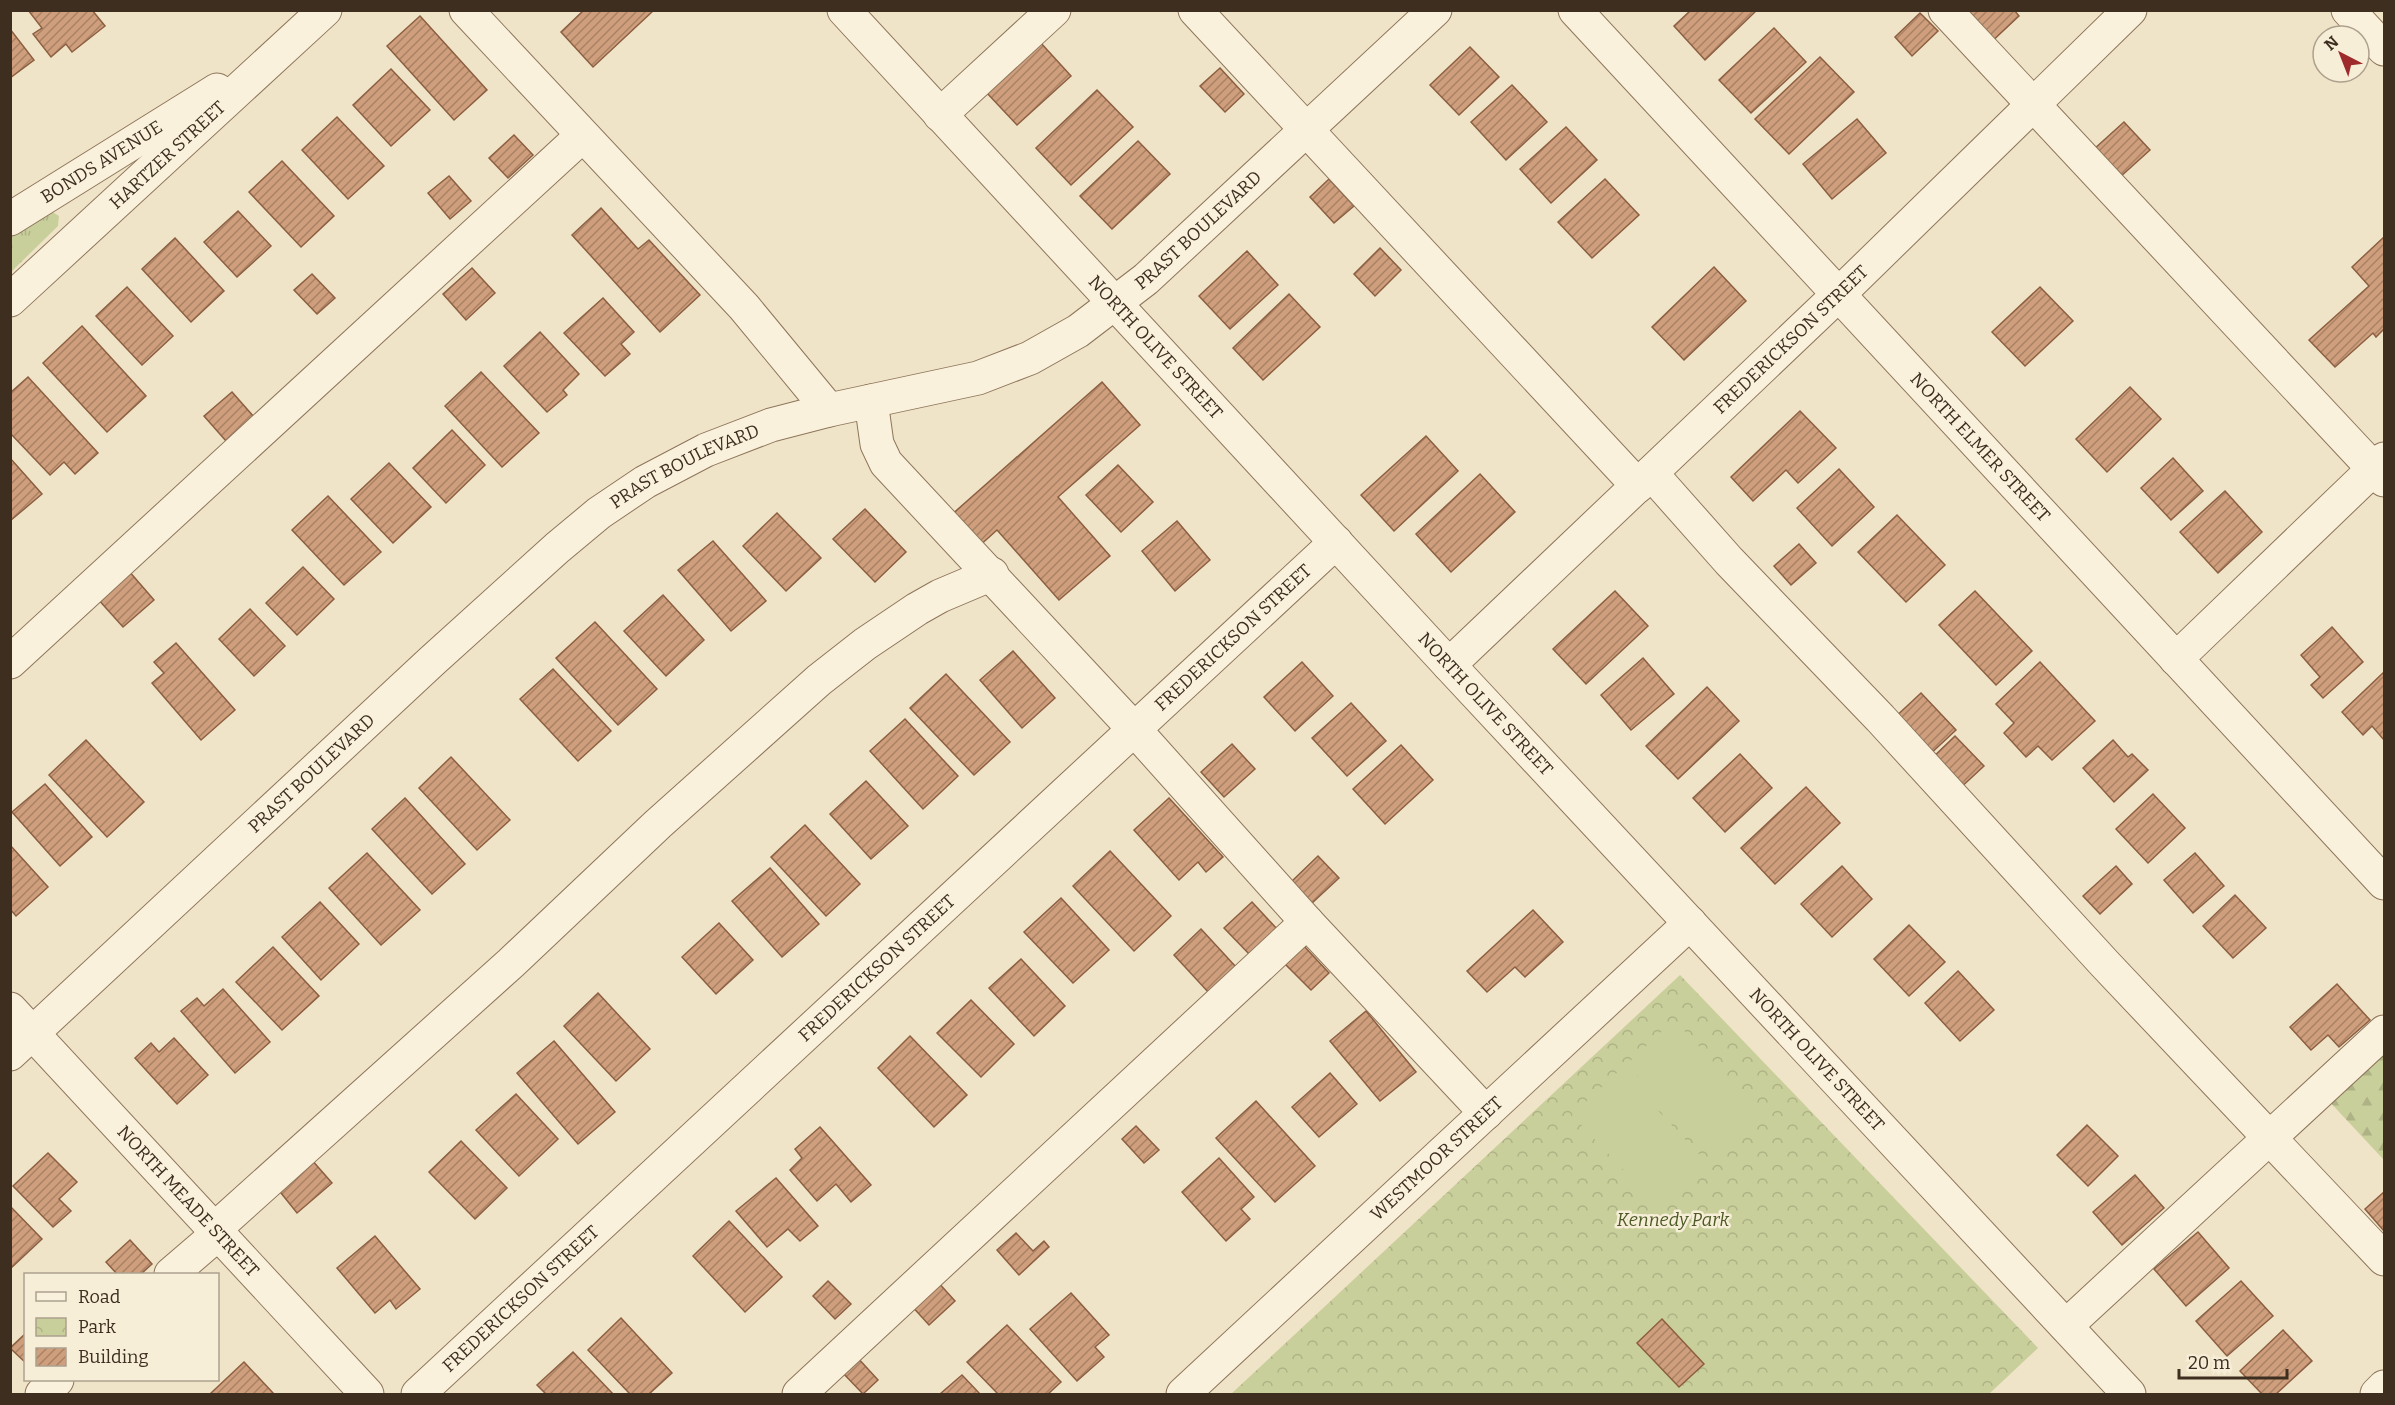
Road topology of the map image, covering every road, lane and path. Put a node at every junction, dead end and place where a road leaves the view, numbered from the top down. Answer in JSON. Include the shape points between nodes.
{"nodes":[{"id":1,"x":325,"y":10,"type":"edge"},
{"id":2,"x":466,"y":10,"type":"edge"},
{"id":3,"x":844,"y":10,"type":"edge"},
{"id":4,"x":1054,"y":10,"type":"edge"},
{"id":5,"x":1195,"y":10,"type":"edge"},
{"id":6,"x":1435,"y":10,"type":"edge"},
{"id":7,"x":1575,"y":10,"type":"edge"},
{"id":8,"x":1945,"y":10,"type":"edge"},
{"id":9,"x":2130,"y":10,"type":"edge"},
{"id":10,"x":2348,"y":10,"type":"edge"},
{"id":11,"x":284,"y":48,"type":"junction"},
{"id":12,"x":2385,"y":49,"type":"edge"},
{"id":13,"x":2032,"y":105,"type":"junction"},
{"id":14,"x":940,"y":115,"type":"junction"},
{"id":15,"x":1308,"y":130,"type":"junction"},
{"id":16,"x":582,"y":136,"type":"junction"},
{"id":17,"x":10,"y":219,"type":"edge"},
{"id":18,"x":1839,"y":294,"type":"junction"},
{"id":19,"x":10,"y":300,"type":"edge"},
{"id":20,"x":1115,"y":303,"type":"junction"},
{"id":21,"x":871,"y":402,"type":"junction"},
{"id":22,"x":829,"y":410,"type":"junction"},
{"id":23,"x":2381,"y":469,"type":"edge"},
{"id":24,"x":1644,"y":479,"type":"junction"},
{"id":25,"x":1336,"y":542,"type":"junction"},
{"id":26,"x":992,"y":574,"type":"junction"},
{"id":27,"x":2176,"y":659,"type":"junction"},
{"id":28,"x":10,"y":662,"type":"edge"},
{"id":29,"x":1449,"y":665,"type":"junction"},
{"id":30,"x":1134,"y":729,"type":"junction"},
{"id":31,"x":2385,"y":883,"type":"edge"},
{"id":32,"x":1307,"y":922,"type":"junction"},
{"id":33,"x":1690,"y":923,"type":"junction"},
{"id":34,"x":10,"y":1009,"type":"edge"},
{"id":35,"x":2385,"y":1032,"type":"edge"},
{"id":36,"x":22,"y":1043,"type":"edge"},
{"id":37,"x":1486,"y":1113,"type":"junction"},
{"id":38,"x":2269,"y":1138,"type":"junction"},
{"id":39,"x":216,"y":1233,"type":"junction"},
{"id":40,"x":2385,"y":1259,"type":"edge"},
{"id":41,"x":173,"y":1273,"type":"edge"},
{"id":42,"x":2066,"y":1326,"type":"junction"},
{"id":43,"x":56,"y":1381,"type":"edge"},
{"id":44,"x":2385,"y":1387,"type":"edge"},
{"id":45,"x":2122,"y":1392,"type":"edge"},
{"id":46,"x":42,"y":1395,"type":"edge"},
{"id":47,"x":367,"y":1395,"type":"edge"},
{"id":48,"x":418,"y":1395,"type":"edge"},
{"id":49,"x":799,"y":1395,"type":"edge"},
{"id":50,"x":1183,"y":1395,"type":"edge"},
{"id":51,"x":2377,"y":1395,"type":"edge"}],
"edges":[{"from":1,"to":11,"type":"street","name":"HARTZER STREET"},
{"from":2,"to":16,"type":"street"},
{"from":3,"to":14,"type":"street","name":"NORTH OLIVE STREET"},
{"from":4,"to":14,"type":"street"},
{"from":5,"to":15,"type":"street"},
{"from":6,"to":15,"type":"street","name":"PRAST BOULEVARD"},
{"from":7,"to":18,"type":"street","name":"NORTH ELMER STREET"},
{"from":8,"to":13,"type":"street"},
{"from":9,"to":13,"type":"street","name":"FREDERICKSON STREET"},
{"from":10,"to":12,"type":"street"},
{"from":11,"to":17,"type":"street","name":"BONDS AVENUE"},
{"from":11,"to":19,"type":"street","name":"HARTZER STREET"},
{"from":13,"to":18,"type":"street","name":"FREDERICKSON STREET"},
{"from":13,"to":23,"type":"street"},
{"from":14,"to":20,"type":"street","name":"NORTH OLIVE STREET"},
{"from":15,"to":20,"type":"street","name":"PRAST BOULEVARD"},
{"from":15,"to":24,"type":"street"},
{"from":16,"to":22,"type":"street","via":[[744,307]]},
{"from":16,"to":28,"type":"street"},
{"from":18,"to":24,"type":"street","name":"FREDERICKSON STREET"},
{"from":18,"to":27,"type":"street","name":"NORTH ELMER STREET"},
{"from":20,"to":21,"type":"street","name":"PRAST BOULEVARD","via":[[1078,331],[1030,358],[978,378]]},
{"from":20,"to":25,"type":"street","name":"NORTH OLIVE STREET"},
{"from":21,"to":22,"type":"street","name":"PRAST BOULEVARD"},
{"from":21,"to":26,"type":"street","via":[[877,444],[886,463]]},
{"from":22,"to":36,"type":"street","name":"PRAST BOULEVARD","via":[[771,425],[706,450],[645,482],[599,513],[432,661]]},
{"from":23,"to":27,"type":"street"},
{"from":24,"to":29,"type":"street","name":"FREDERICKSON STREET"},
{"from":24,"to":38,"type":"street","via":[[1880,718]]},
{"from":25,"to":29,"type":"street","name":"NORTH OLIVE STREET"},
{"from":25,"to":30,"type":"street","name":"FREDERICKSON STREET"},
{"from":26,"to":30,"type":"street"},
{"from":26,"to":39,"type":"street","via":[[917,609],[819,681],[226,1219]]},
{"from":27,"to":31,"type":"street","name":"NORTH ELMER STREET"},
{"from":29,"to":33,"type":"street","name":"NORTH OLIVE STREET"},
{"from":30,"to":32,"type":"street"},
{"from":30,"to":48,"type":"street","name":"FREDERICKSON STREET"},
{"from":32,"to":37,"type":"street"},
{"from":32,"to":49,"type":"street"},
{"from":33,"to":37,"type":"street","name":"WESTMOOR STREET"},
{"from":33,"to":42,"type":"street","name":"NORTH OLIVE STREET"},
{"from":34,"to":36,"type":"street","name":"NORTH MEADE STREET"},
{"from":35,"to":38,"type":"street"},
{"from":36,"to":39,"type":"street","name":"NORTH MEADE STREET"},
{"from":37,"to":50,"type":"street","name":"WESTMOOR STREET"},
{"from":38,"to":40,"type":"street"},
{"from":38,"to":42,"type":"street"},
{"from":39,"to":41,"type":"street"},
{"from":39,"to":47,"type":"street","name":"NORTH MEADE STREET"},
{"from":42,"to":45,"type":"street","name":"NORTH OLIVE STREET"},
{"from":43,"to":46,"type":"street"},
{"from":44,"to":51,"type":"street"}]}
